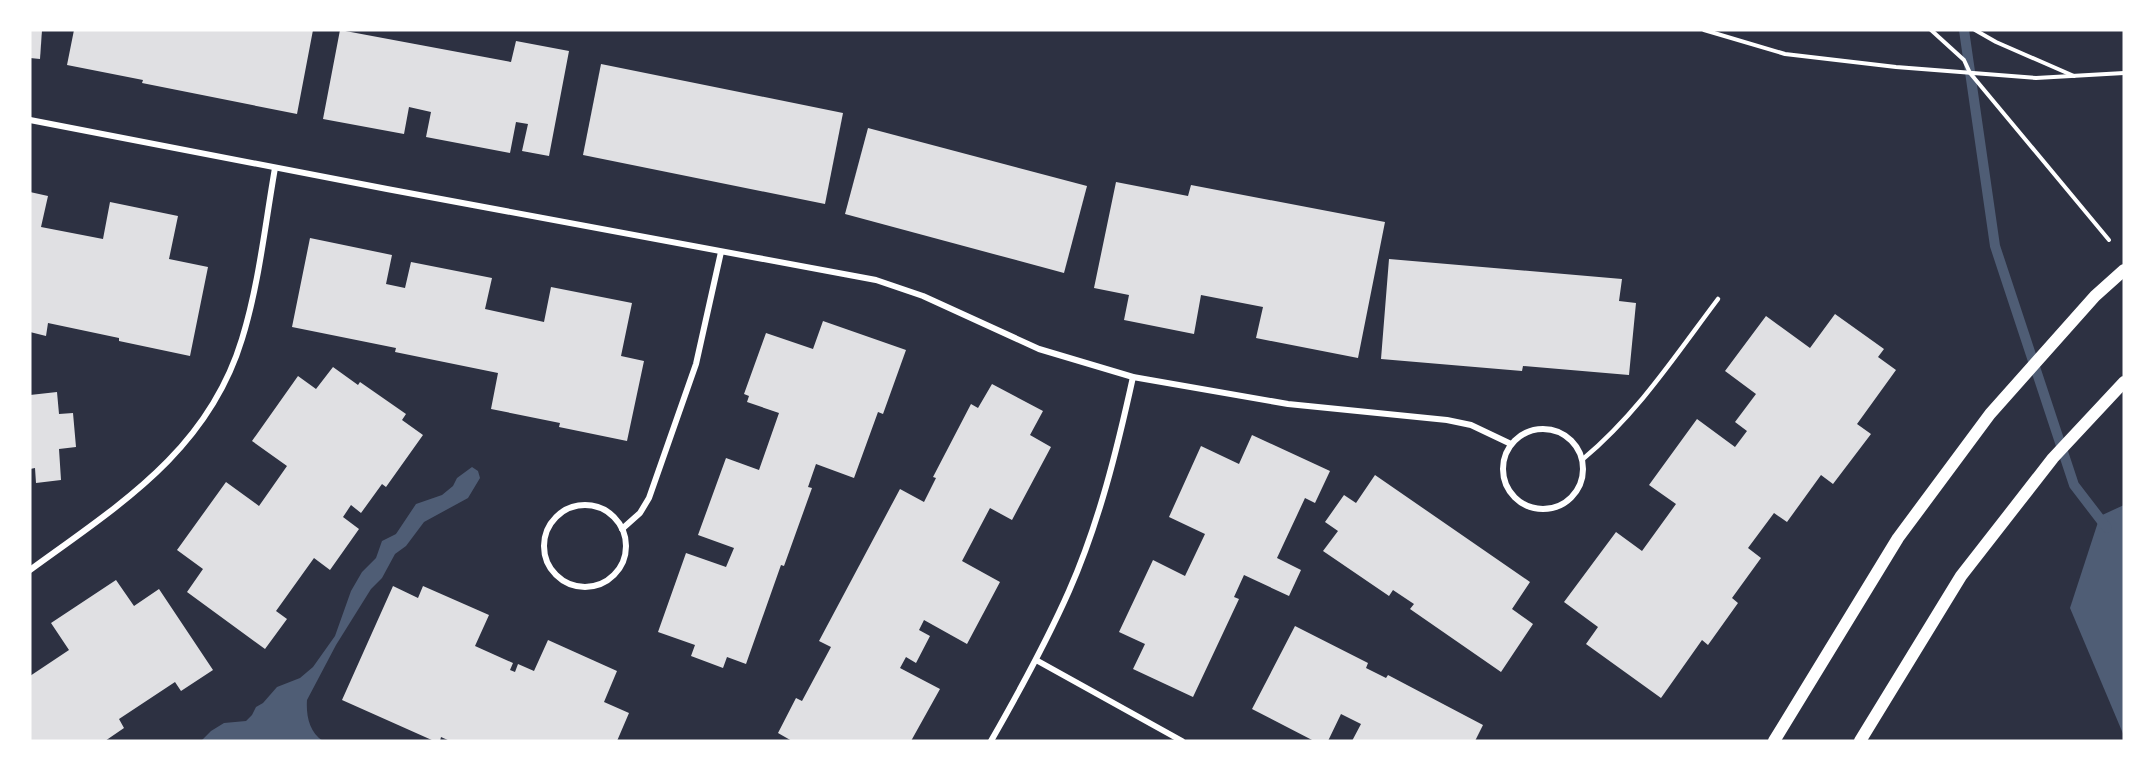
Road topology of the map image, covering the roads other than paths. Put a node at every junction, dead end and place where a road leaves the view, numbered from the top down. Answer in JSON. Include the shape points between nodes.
{"nodes":[{"id":1,"x":30,"y":120,"type":"edge"},
{"id":2,"x":275,"y":168,"type":"junction"},
{"id":3,"x":721,"y":252,"type":"junction"},
{"id":4,"x":2124,"y":270,"type":"edge"},
{"id":5,"x":1718,"y":299,"type":"dead end"},
{"id":6,"x":1133,"y":377,"type":"junction"},
{"id":7,"x":2124,"y":382,"type":"edge"},
{"id":8,"x":1511,"y":444,"type":"junction"},
{"id":9,"x":1583,"y":459,"type":"junction"},
{"id":10,"x":621,"y":529,"type":"junction"},
{"id":11,"x":30,"y":570,"type":"edge"},
{"id":12,"x":1036,"y":660,"type":"junction"},
{"id":13,"x":991,"y":741,"type":"edge"},
{"id":14,"x":1182,"y":741,"type":"edge"},
{"id":15,"x":1774,"y":741,"type":"edge"},
{"id":16,"x":1860,"y":741,"type":"edge"}],
"edges":[{"from":1,"to":2,"type":"street"},
{"from":2,"to":3,"type":"street"},
{"from":2,"to":11,"type":"street","via":[[242,340],[213,404],[175,455],[137,491]]},
{"from":3,"to":6,"type":"street","via":[[876,280],[923,296],[1039,349]]},
{"from":3,"to":10,"type":"street","via":[[696,364],[649,498],[640,513]]},
{"from":4,"to":15,"type":"main road","via":[[2095,296],[1990,414],[1898,538]]},
{"from":5,"to":9,"type":"lane","via":[[1638,407]]},
{"from":6,"to":8,"type":"street","via":[[1288,404],[1447,420],[1471,425]]},
{"from":6,"to":12,"type":"street","via":[[1101,504],[1070,590]]},
{"from":7,"to":16,"type":"main road","via":[[2053,458],[1961,576]]},
{"from":8,"to":9,"type":"street","via":[[1528,431],[1555,429],[1568,436]]},
{"from":8,"to":9,"type":"street","via":[[1503,460],[1506,485],[1513,496],[1534,509],[1559,506],[1571,498],[1584,473]]},
{"from":10,"to":10,"type":"street","via":[[610,514],[598,507],[570,508],[558,516],[545,538],[548,563],[564,582],[577,587],[601,584],[621,565],[626,551]]},
{"from":12,"to":13,"type":"street"},
{"from":12,"to":14,"type":"street"}]}
